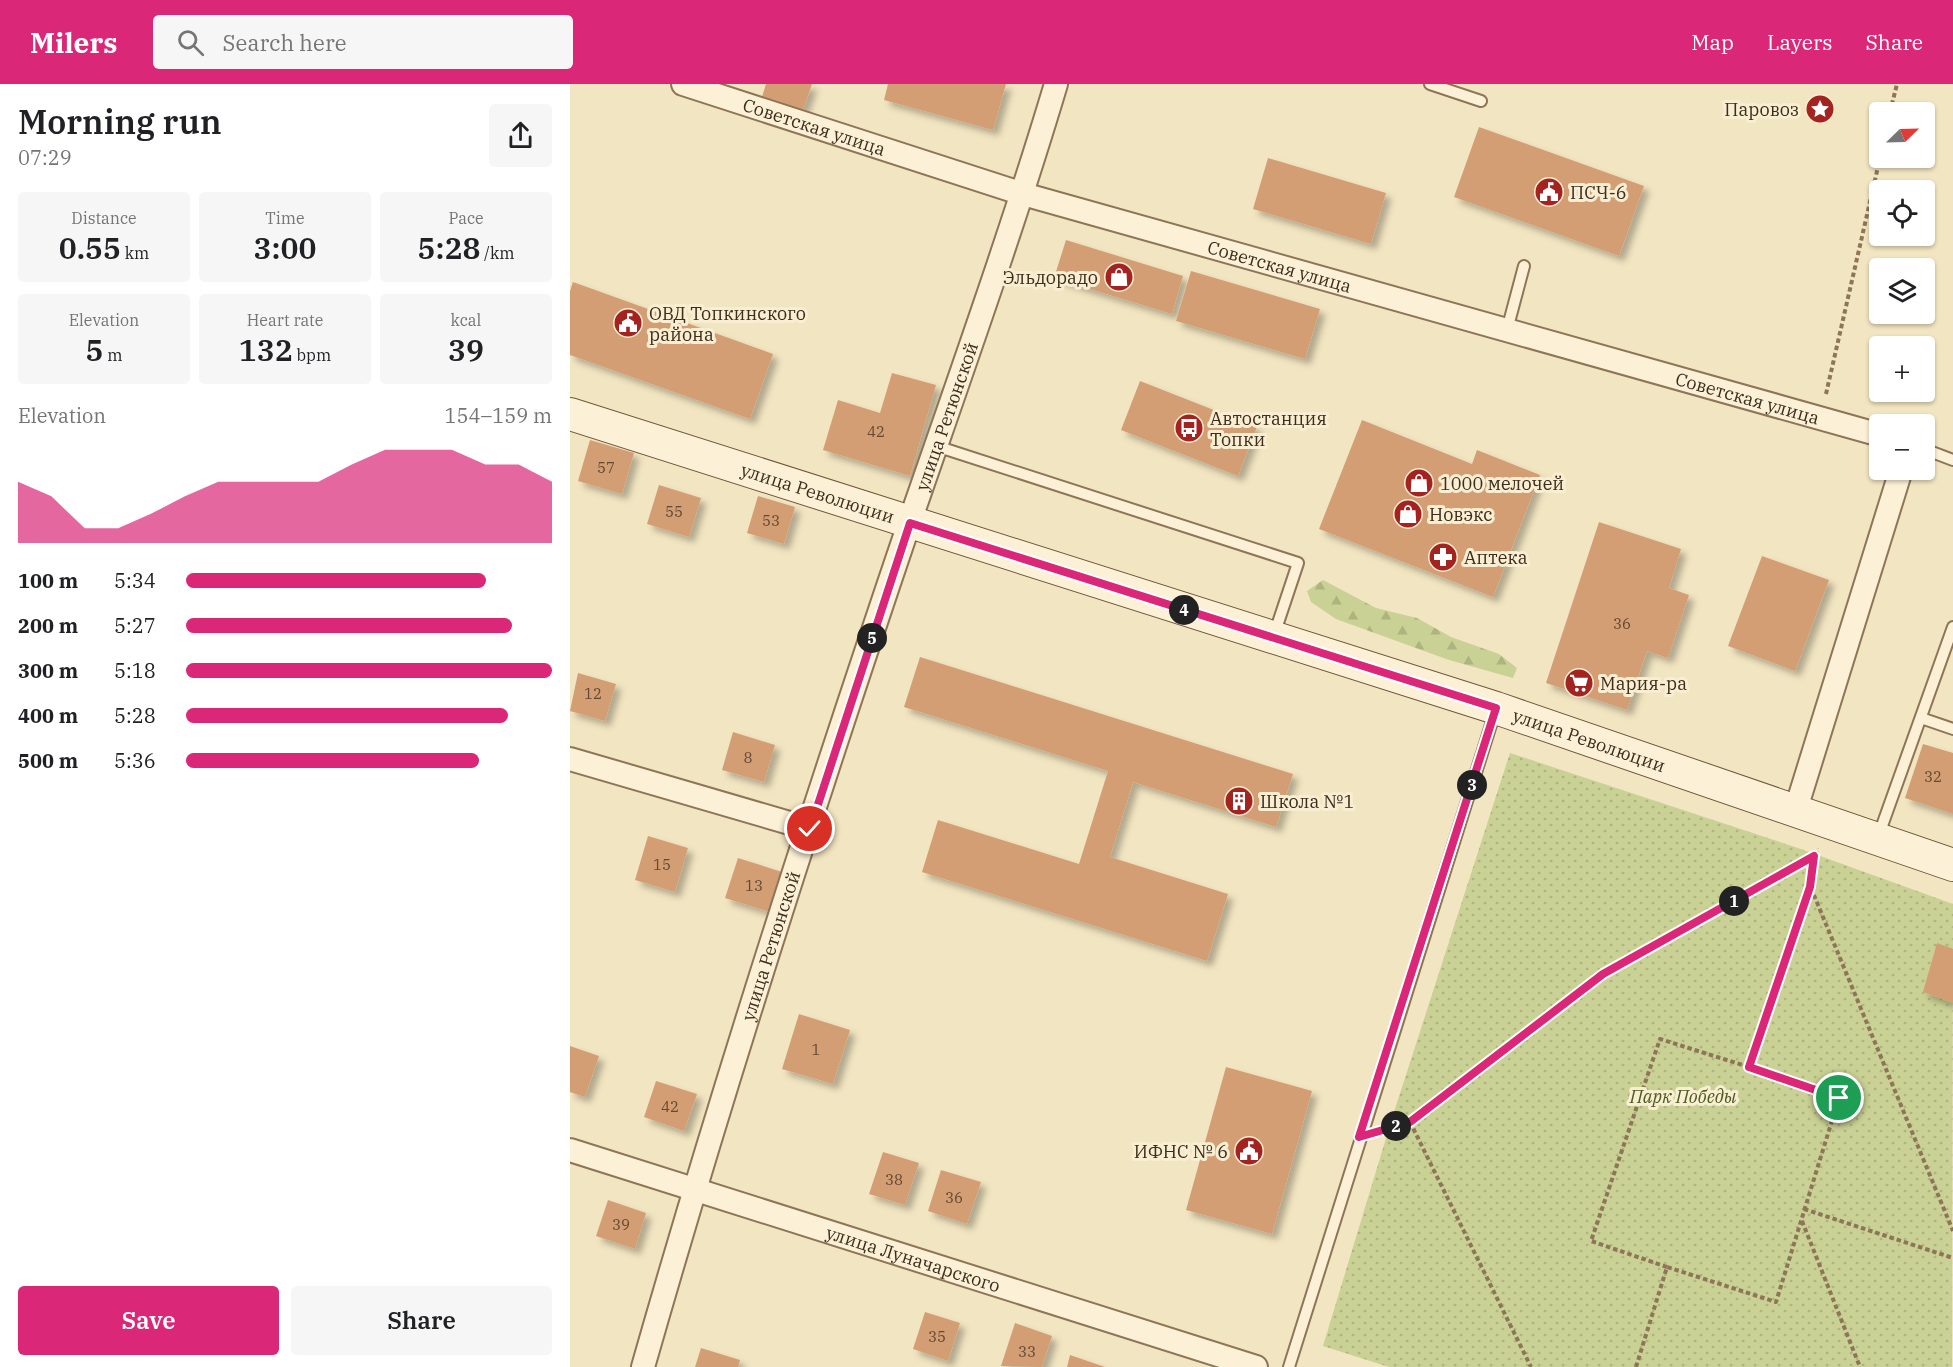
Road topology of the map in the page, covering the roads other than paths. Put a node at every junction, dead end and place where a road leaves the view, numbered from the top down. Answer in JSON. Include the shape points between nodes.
{"nodes":[{"id":1,"x":683,"y":84,"type":"edge"},
{"id":2,"x":1056,"y":84,"type":"edge"},
{"id":3,"x":1430,"y":84,"type":"edge"},
{"id":4,"x":1481,"y":101,"type":"dead end"},
{"id":5,"x":1023,"y":194,"type":"junction"},
{"id":6,"x":1524,"y":266,"type":"dead end"},
{"id":7,"x":1507,"y":331,"type":"junction"},
{"id":8,"x":570,"y":414,"type":"edge"},
{"id":9,"x":1869,"y":432,"type":"edge"},
{"id":10,"x":936,"y":446,"type":"junction"},
{"id":11,"x":1935,"y":453,"type":"edge"},
{"id":12,"x":1953,"y":460,"type":"edge"},
{"id":13,"x":1898,"y":480,"type":"edge"},
{"id":14,"x":910,"y":523,"type":"junction"},
{"id":15,"x":1953,"y":627,"type":"edge"},
{"id":16,"x":1273,"y":638,"type":"junction"},
{"id":17,"x":1496,"y":708,"type":"junction"},
{"id":18,"x":1921,"y":718,"type":"junction"},
{"id":19,"x":1953,"y":729,"type":"edge"},
{"id":20,"x":570,"y":759,"type":"edge"},
{"id":21,"x":1795,"y":812,"type":"junction"},
{"id":22,"x":810,"y":829,"type":"junction"},
{"id":23,"x":1877,"y":840,"type":"junction"},
{"id":24,"x":1953,"y":865,"type":"edge"},
{"id":25,"x":570,"y":1150,"type":"edge"},
{"id":26,"x":693,"y":1190,"type":"junction"},
{"id":27,"x":644,"y":1367,"type":"edge"},
{"id":28,"x":1256,"y":1367,"type":"edge"},
{"id":29,"x":1288,"y":1367,"type":"edge"}],
"edges":[{"from":1,"to":5,"type":"street","name":"Советская улица"},
{"from":2,"to":5,"type":"street","name":"улица Ретюнской"},
{"from":3,"to":4,"type":"lane"},
{"from":5,"to":7,"type":"street","name":"Советская улица"},
{"from":5,"to":10,"type":"street","name":"улица Ретюнской"},
{"from":6,"to":7,"type":"lane"},
{"from":7,"to":9,"type":"street","name":"Советская улица"},
{"from":8,"to":14,"type":"street","name":"улица Революции"},
{"from":10,"to":14,"type":"street","name":"улица Ретюнской"},
{"from":10,"to":16,"type":"lane","via":[[1298,563]]},
{"from":11,"to":12,"type":"lane"},
{"from":13,"to":21,"type":"street"},
{"from":14,"to":16,"type":"street","name":"улица Революции"},
{"from":14,"to":22,"type":"street","name":"улица Ретюнской"},
{"from":15,"to":18,"type":"lane"},
{"from":16,"to":17,"type":"street","name":"улица Революции"},
{"from":17,"to":21,"type":"street","name":"улица Революции"},
{"from":17,"to":29,"type":"lane"},
{"from":18,"to":19,"type":"lane"},
{"from":18,"to":23,"type":"lane"},
{"from":20,"to":22,"type":"street"},
{"from":21,"to":23,"type":"street","name":"улица Революции"},
{"from":22,"to":26,"type":"street","name":"улица Ретюнской"},
{"from":23,"to":24,"type":"street","name":"улица Революции"},
{"from":25,"to":26,"type":"street","name":"улица Луначарского"},
{"from":26,"to":27,"type":"street","name":"улица Ретюнской"},
{"from":26,"to":28,"type":"street","name":"улица Луначарского"}]}
